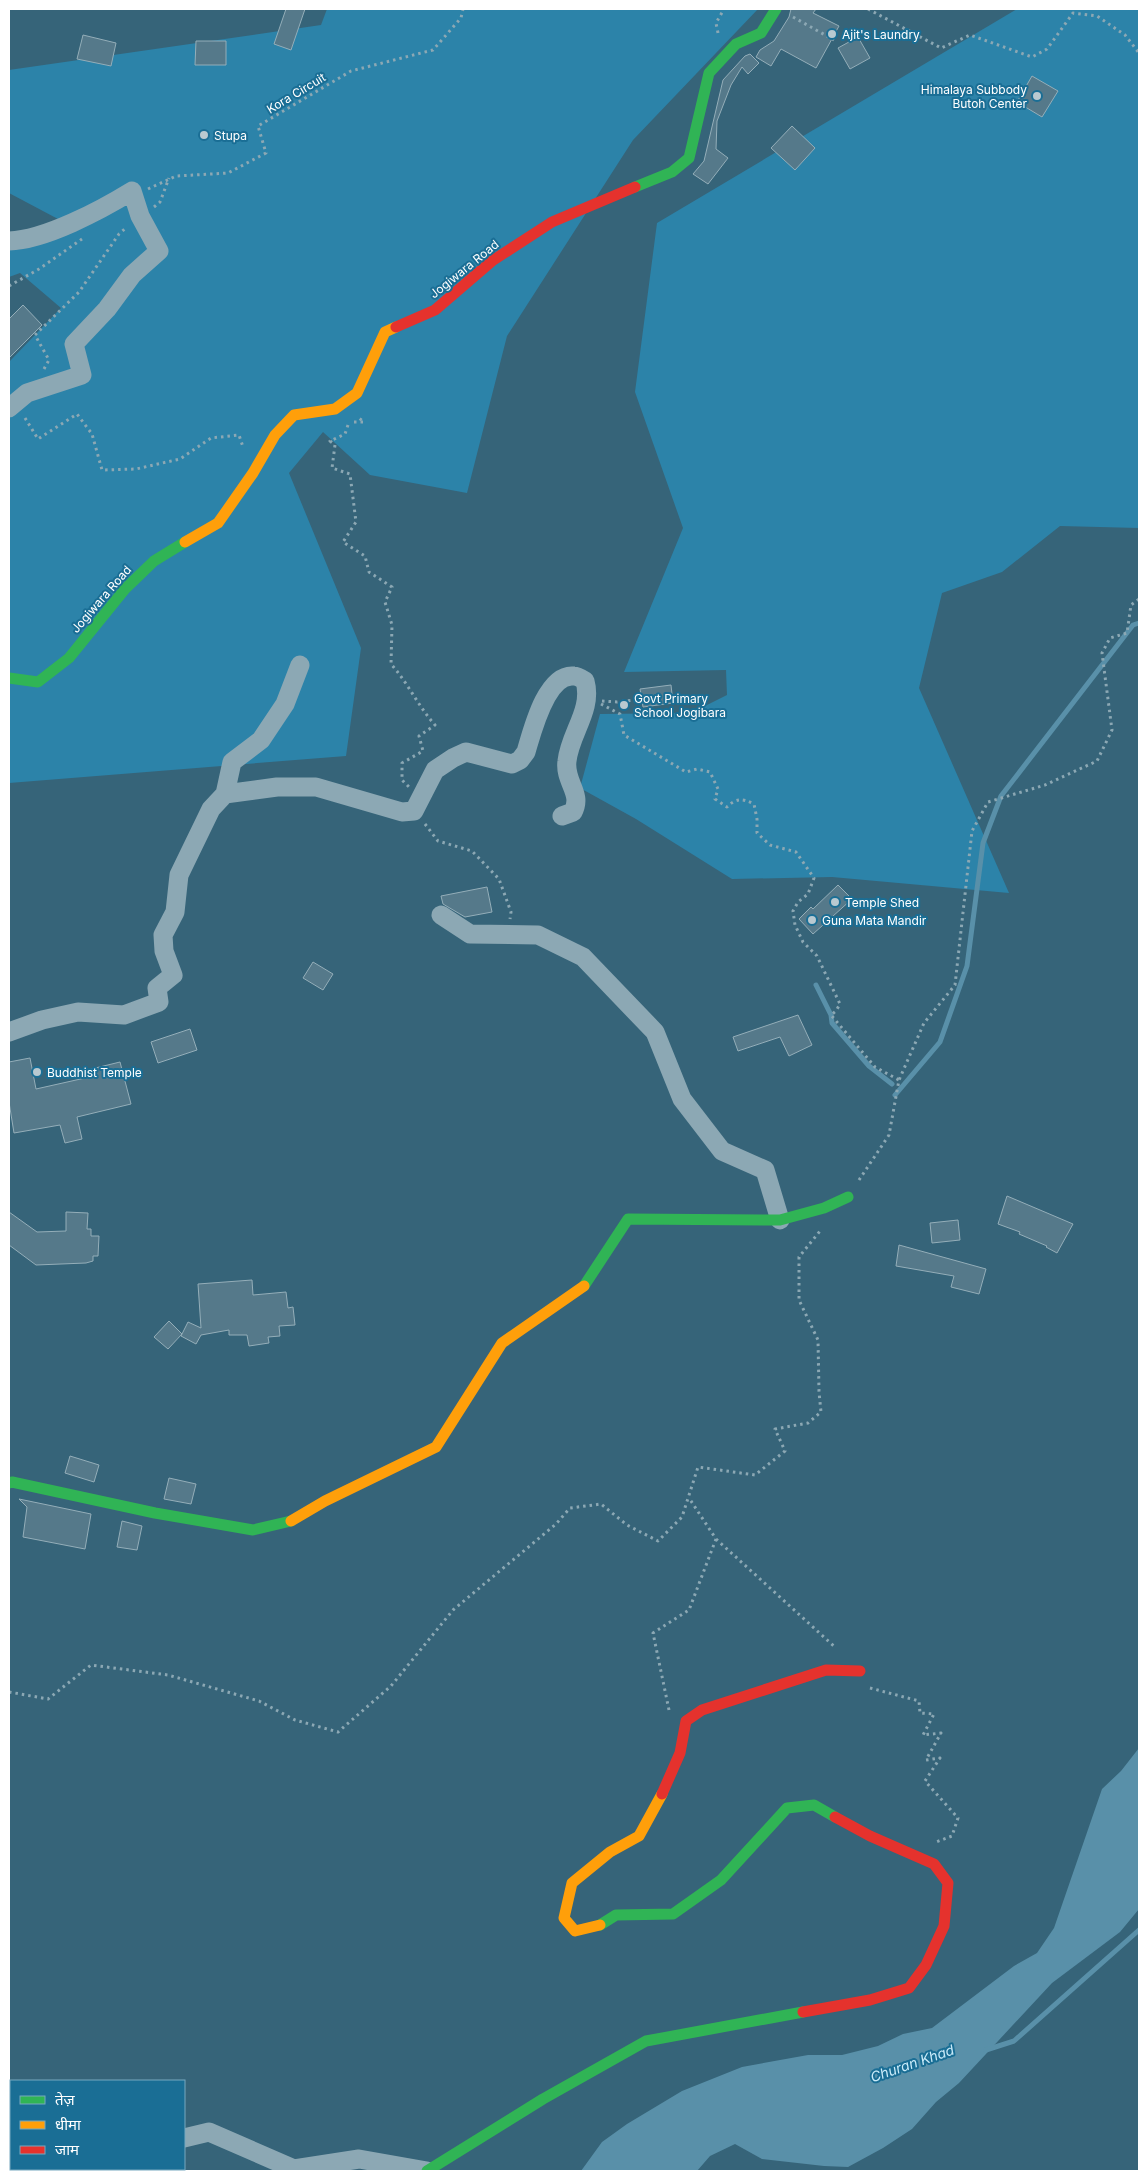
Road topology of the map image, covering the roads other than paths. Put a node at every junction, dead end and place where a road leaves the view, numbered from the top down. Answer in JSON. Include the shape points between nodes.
{"nodes":[{"id":1,"x":776,"y":9,"type":"edge"},
{"id":2,"x":9,"y":241,"type":"edge"},
{"id":3,"x":9,"y":408,"type":"edge"},
{"id":4,"x":300,"y":665,"type":"dead end"},
{"id":5,"x":9,"y":678,"type":"edge"},
{"id":6,"x":225,"y":794,"type":"junction"},
{"id":7,"x":562,"y":816,"type":"dead end"},
{"id":8,"x":442,"y":914,"type":"dead end"},
{"id":9,"x":9,"y":1032,"type":"edge"},
{"id":10,"x":848,"y":1197,"type":"road end"},
{"id":11,"x":780,"y":1220,"type":"junction"},
{"id":12,"x":9,"y":1483,"type":"edge"},
{"id":13,"x":860,"y":1671,"type":"road end"},
{"id":14,"x":185,"y":2138,"type":"edge"},
{"id":15,"x":427,"y":2171,"type":"edge"}],
"edges":[{"from":1,"to":5,"type":"street","name":"Jogiwara Road","via":[[761,33],[736,44],[709,73],[689,158],[672,172],[552,222],[492,260],[435,310],[385,332],[357,393],[335,410],[294,415],[275,434],[218,523],[154,561],[124,589],[69,658],[38,682]]},
{"from":2,"to":3,"type":"street","via":[[22,241],[46,233],[104,208],[132,191],[140,216],[159,251],[132,275],[107,309],[74,344],[82,375],[26,393]]},
{"from":4,"to":6,"type":"street","via":[[285,704],[261,740],[232,762]]},
{"from":6,"to":7,"type":"street","via":[[277,787],[316,787],[402,812],[414,811],[435,770],[453,758],[466,752],[512,764],[520,760],[526,752],[547,694],[554,684],[573,676],[585,681],[587,698],[566,763],[570,784],[577,797],[576,806],[573,812]]},
{"from":6,"to":9,"type":"street","via":[[211,809],[179,875],[175,912],[163,935],[164,951],[173,975],[157,988],[159,1002],[124,1015],[78,1012]]},
{"from":8,"to":11,"type":"street","via":[[470,934],[538,935],[583,957],[655,1032],[682,1099],[722,1151],[765,1170]]},
{"from":10,"to":11,"type":"street","via":[[835,1205]]},
{"from":11,"to":12,"type":"street","via":[[628,1219],[582,1289],[502,1343],[436,1447],[290,1522],[253,1530]]},
{"from":13,"to":15,"type":"street","via":[[826,1670],[702,1710],[686,1720],[680,1753],[638,1836],[610,1852],[572,1883],[564,1918],[575,1931],[603,1924],[616,1915],[673,1914],[721,1880],[787,1808],[814,1805],[870,1836],[934,1864],[948,1883],[944,1926],[926,1965],[909,1988],[870,2000],[646,2041],[543,2098]]},
{"from":14,"to":15,"type":"street","via":[[209,2132],[294,2169],[359,2159]]}]}
